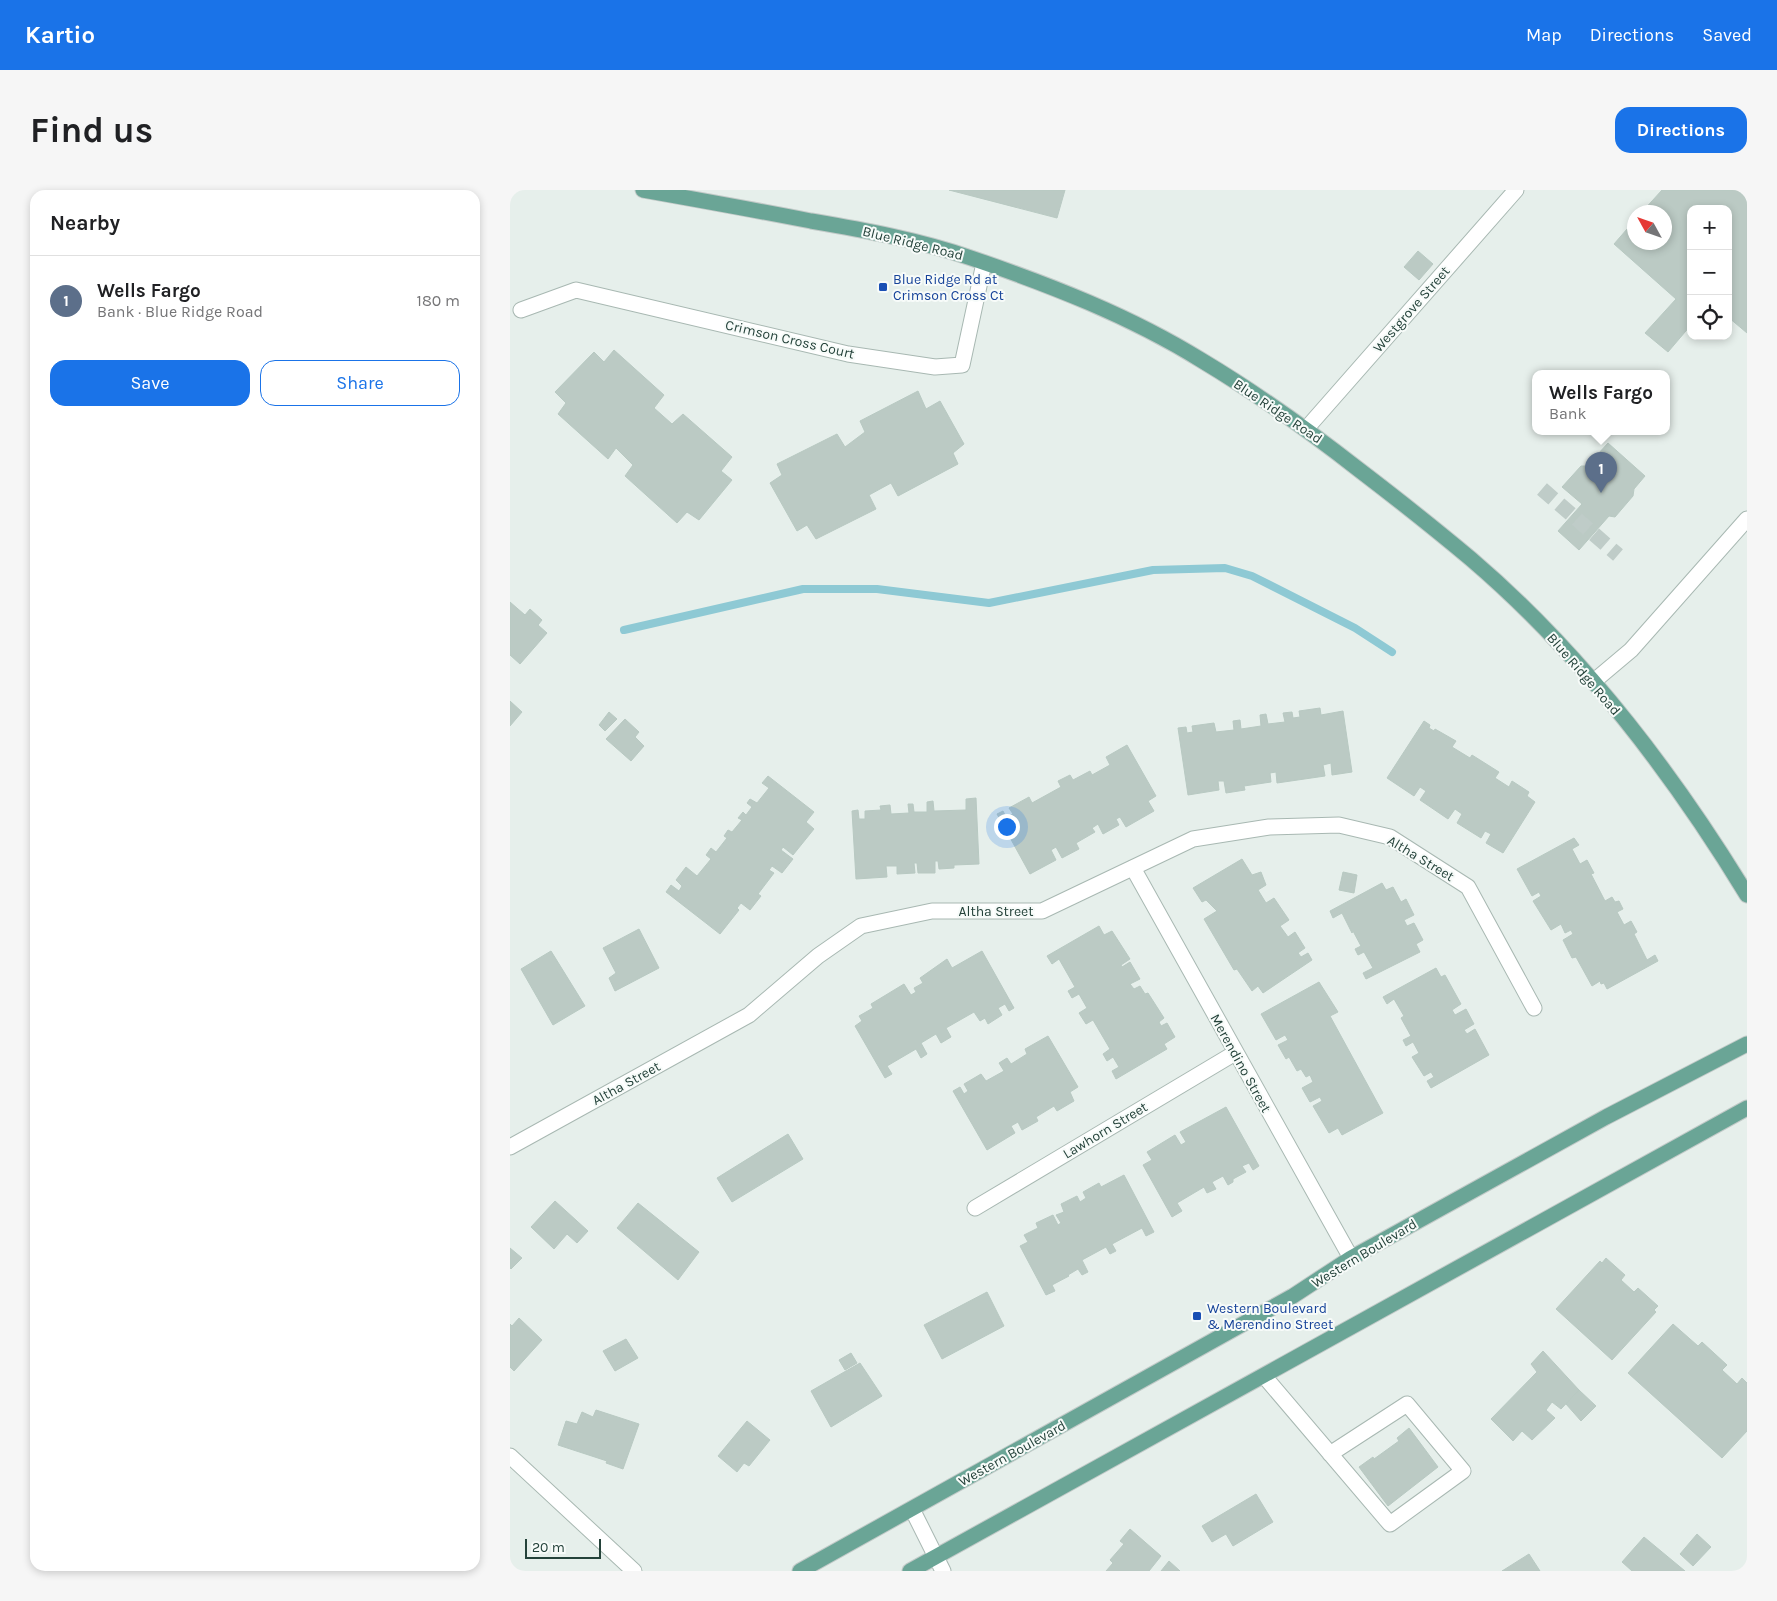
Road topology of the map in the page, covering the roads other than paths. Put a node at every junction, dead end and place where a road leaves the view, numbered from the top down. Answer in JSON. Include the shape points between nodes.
{"nodes":[{"id":1,"x":643,"y":190,"type":"edge"},
{"id":2,"x":1516,"y":190,"type":"edge"},
{"id":3,"x":984,"y":263,"type":"junction"},
{"id":4,"x":521,"y":310,"type":"dead end"},
{"id":5,"x":1306,"y":429,"type":"junction"},
{"id":6,"x":1747,"y":519,"type":"edge"},
{"id":7,"x":1593,"y":682,"type":"junction"},
{"id":8,"x":1133,"y":868,"type":"junction"},
{"id":9,"x":1747,"y":895,"type":"edge"},
{"id":10,"x":1534,"y":1008,"type":"dead end"},
{"id":11,"x":1747,"y":1044,"type":"edge"},
{"id":12,"x":1235,"y":1053,"type":"junction"},
{"id":13,"x":1747,"y":1108,"type":"edge"},
{"id":14,"x":510,"y":1147,"type":"edge"},
{"id":15,"x":975,"y":1208,"type":"dead end"},
{"id":16,"x":1351,"y":1258,"type":"junction"},
{"id":17,"x":1264,"y":1376,"type":"junction"},
{"id":18,"x":1330,"y":1454,"type":"junction"},
{"id":19,"x":510,"y":1456,"type":"edge"},
{"id":20,"x":912,"y":1508,"type":"junction"},
{"id":21,"x":936,"y":1557,"type":"junction"},
{"id":22,"x":634,"y":1571,"type":"edge"},
{"id":23,"x":800,"y":1571,"type":"edge"},
{"id":24,"x":910,"y":1571,"type":"edge"},
{"id":25,"x":943,"y":1571,"type":"edge"}],
"edges":[{"from":1,"to":3,"type":"main road","name":"Blue Ridge Road","via":[[858,229]]},
{"from":2,"to":5,"type":"street","name":"Westgrove Street"},
{"from":3,"to":4,"type":"street","name":"Crimson Cross Court","via":[[962,365],[936,367],[848,354],[576,290]]},
{"from":3,"to":5,"type":"main road","name":"Blue Ridge Road","via":[[1097,306],[1146,329],[1200,359]]},
{"from":5,"to":7,"type":"main road","name":"Blue Ridge Road","via":[[1473,560],[1542,626]]},
{"from":6,"to":7,"type":"street","via":[[1631,650]]},
{"from":7,"to":9,"type":"main road","name":"Blue Ridge Road","via":[[1645,745]]},
{"from":8,"to":10,"type":"street","name":"Altha Street","via":[[1193,839],[1270,827],[1339,825],[1390,837],[1468,888]]},
{"from":8,"to":12,"type":"street","name":"Merendino Street"},
{"from":8,"to":14,"type":"street","name":"Altha Street","via":[[1042,911],[932,911],[861,926],[818,956],[749,1015]]},
{"from":11,"to":16,"type":"main road","name":"Western Boulevard","via":[[1606,1117]]},
{"from":12,"to":15,"type":"street","name":"Lawhorn Street"},
{"from":12,"to":16,"type":"street","name":"Merendino Street"},
{"from":13,"to":17,"type":"main road"},
{"from":16,"to":20,"type":"main road","name":"Western Boulevard","via":[[1293,1296]]},
{"from":17,"to":18,"type":"street"},
{"from":17,"to":21,"type":"main road"},
{"from":18,"to":18,"type":"street","via":[[1390,1524],[1463,1471],[1408,1404]]},
{"from":19,"to":22,"type":"street"},
{"from":20,"to":21,"type":"street"},
{"from":20,"to":23,"type":"main road","name":"Western Boulevard"},
{"from":21,"to":24,"type":"main road"},
{"from":21,"to":25,"type":"street"}]}
